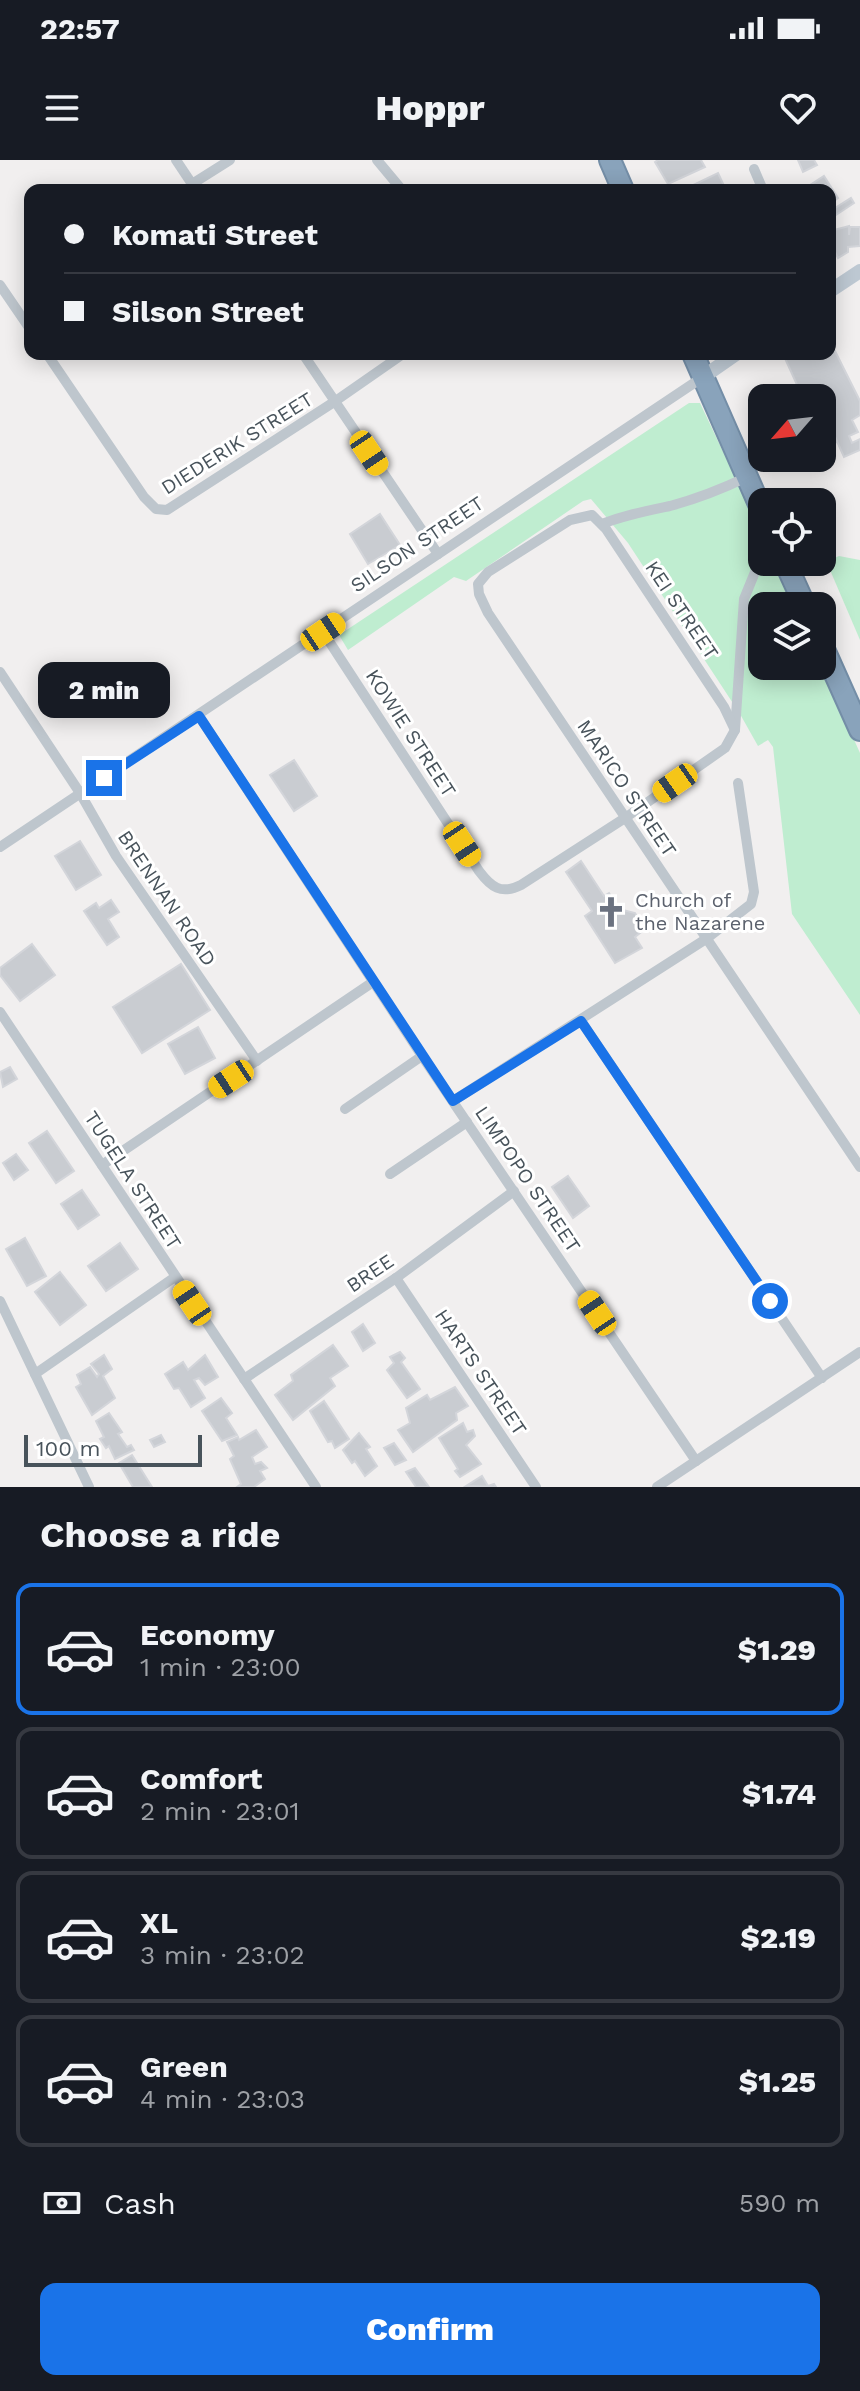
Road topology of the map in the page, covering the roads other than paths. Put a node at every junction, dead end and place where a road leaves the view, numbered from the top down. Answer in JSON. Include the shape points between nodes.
{"nodes":[{"id":1,"x":176,"y":160,"type":"edge"},
{"id":2,"x":230,"y":160,"type":"edge"},
{"id":3,"x":377,"y":160,"type":"edge"},
{"id":4,"x":610,"y":160,"type":"edge"},
{"id":5,"x":754,"y":169,"type":"dead end"},
{"id":6,"x":192,"y":184,"type":"edge"},
{"id":7,"x":198,"y":184,"type":"edge"},
{"id":8,"x":397,"y":184,"type":"edge"},
{"id":9,"x":620,"y":184,"type":"edge"},
{"id":10,"x":760,"y":184,"type":"edge"},
{"id":11,"x":860,"y":271,"type":"edge"},
{"id":12,"x":0,"y":285,"type":"edge"},
{"id":13,"x":836,"y":287,"type":"edge"},
{"id":14,"x":24,"y":320,"type":"edge"},
{"id":15,"x":51,"y":360,"type":"edge"},
{"id":16,"x":307,"y":360,"type":"edge"},
{"id":17,"x":394,"y":360,"type":"edge"},
{"id":18,"x":696,"y":360,"type":"edge"},
{"id":19,"x":727,"y":360,"type":"edge"},
{"id":20,"x":703,"y":377,"type":"junction"},
{"id":21,"x":334,"y":402,"type":"junction"},
{"id":22,"x":747,"y":477,"type":"junction"},
{"id":23,"x":752,"y":488,"type":"edge"},
{"id":24,"x":602,"y":524,"type":"junction"},
{"id":25,"x":438,"y":554,"type":"junction"},
{"id":26,"x":753,"y":576,"type":"edge"},
{"id":27,"x":478,"y":584,"type":"joint"},
{"id":28,"x":323,"y":632,"type":"junction"},
{"id":29,"x":0,"y":672,"type":"edge"},
{"id":30,"x":836,"y":676,"type":"edge"},
{"id":31,"x":199,"y":716,"type":"junction"},
{"id":32,"x":735,"y":730,"type":"junction"},
{"id":33,"x":860,"y":730,"type":"edge"},
{"id":34,"x":738,"y":783,"type":"dead end"},
{"id":35,"x":80,"y":793,"type":"junction"},
{"id":36,"x":625,"y":818,"type":"junction"},
{"id":37,"x":0,"y":847,"type":"edge"},
{"id":38,"x":706,"y":939,"type":"junction"},
{"id":39,"x":373,"y":982,"type":"junction"},
{"id":40,"x":0,"y":1012,"type":"edge"},
{"id":41,"x":581,"y":1021,"type":"junction"},
{"id":42,"x":422,"y":1056,"type":"junction"},
{"id":43,"x":257,"y":1061,"type":"junction"},
{"id":44,"x":453,"y":1101,"type":"junction"},
{"id":45,"x":345,"y":1109,"type":"dead end"},
{"id":46,"x":467,"y":1122,"type":"junction"},
{"id":47,"x":102,"y":1165,"type":"junction"},
{"id":48,"x":860,"y":1167,"type":"edge"},
{"id":49,"x":390,"y":1174,"type":"dead end"},
{"id":50,"x":514,"y":1191,"type":"junction"},
{"id":51,"x":175,"y":1277,"type":"junction"},
{"id":52,"x":396,"y":1278,"type":"junction"},
{"id":53,"x":0,"y":1301,"type":"edge"},
{"id":54,"x":860,"y":1352,"type":"edge"},
{"id":55,"x":35,"y":1374,"type":"junction"},
{"id":56,"x":822,"y":1378,"type":"junction"},
{"id":57,"x":244,"y":1379,"type":"junction"},
{"id":58,"x":696,"y":1461,"type":"junction"},
{"id":59,"x":89,"y":1487,"type":"edge"},
{"id":60,"x":316,"y":1487,"type":"edge"},
{"id":61,"x":536,"y":1487,"type":"edge"},
{"id":62,"x":657,"y":1487,"type":"edge"}],
"edges":[{"from":1,"to":6,"type":"street"},
{"from":2,"to":7,"type":"street"},
{"from":3,"to":8,"type":"street"},
{"from":4,"to":9,"type":"highway"},
{"from":5,"to":10,"type":"street"},
{"from":11,"to":13,"type":"street"},
{"from":12,"to":14,"type":"street"},
{"from":15,"to":21,"type":"street","name":"DIEDERIK STREET","via":[[156,509],[177,506]]},
{"from":16,"to":21,"type":"street"},
{"from":17,"to":21,"type":"street"},
{"from":18,"to":20,"type":"highway"},
{"from":19,"to":20,"type":"street","name":"SILSON STREET"},
{"from":20,"to":22,"type":"highway"},
{"from":20,"to":25,"type":"street","name":"SILSON STREET"},
{"from":21,"to":25,"type":"street"},
{"from":22,"to":23,"type":"highway"},
{"from":22,"to":24,"type":"street"},
{"from":24,"to":27,"type":"street","name":"KEI STREET","via":[[592,515],[570,520],[488,572]]},
{"from":24,"to":32,"type":"street","name":"KEI STREET"},
{"from":25,"to":28,"type":"street","name":"SILSON STREET"},
{"from":26,"to":32,"type":"street","via":[[744,599]]},
{"from":27,"to":36,"type":"street","name":"MARICO STREET","via":[[488,613]]},
{"from":28,"to":31,"type":"street","name":"SILSON STREET"},
{"from":28,"to":36,"type":"street","name":"KOWIE STREET","via":[[490,885],[507,891],[521,885]]},
{"from":29,"to":35,"type":"street","name":"BRENNAN ROAD"},
{"from":30,"to":33,"type":"highway"},
{"from":31,"to":35,"type":"street","name":"SILSON STREET"},
{"from":31,"to":39,"type":"street","name":"LIMPOPO STREET"},
{"from":32,"to":36,"type":"street","via":[[725,748]]},
{"from":34,"to":38,"type":"street","via":[[753,899]]},
{"from":35,"to":37,"type":"street","name":"SILSON STREET"},
{"from":35,"to":43,"type":"street","name":"BRENNAN ROAD","via":[[116,856]]},
{"from":36,"to":38,"type":"street","name":"MARICO STREET"},
{"from":38,"to":41,"type":"street"},
{"from":38,"to":48,"type":"street","name":"MARICO STREET"},
{"from":39,"to":42,"type":"street","name":"LIMPOPO STREET"},
{"from":39,"to":43,"type":"street"},
{"from":40,"to":47,"type":"street","name":"TUGELA STREET"},
{"from":41,"to":44,"type":"street"},
{"from":41,"to":56,"type":"street"},
{"from":42,"to":44,"type":"street","name":"LIMPOPO STREET"},
{"from":42,"to":45,"type":"street"},
{"from":43,"to":47,"type":"street"},
{"from":44,"to":46,"type":"street","name":"LIMPOPO STREET"},
{"from":46,"to":49,"type":"street"},
{"from":46,"to":50,"type":"street","name":"LIMPOPO STREET"},
{"from":47,"to":51,"type":"street","name":"TUGELA STREET"},
{"from":50,"to":52,"type":"street","name":"BREE"},
{"from":50,"to":58,"type":"street","name":"LIMPOPO STREET"},
{"from":51,"to":55,"type":"street"},
{"from":51,"to":57,"type":"street","name":"TUGELA STREET"},
{"from":52,"to":57,"type":"street","name":"BREE"},
{"from":52,"to":61,"type":"street","name":"HARTS STREET"},
{"from":53,"to":55,"type":"street"},
{"from":54,"to":56,"type":"street"},
{"from":55,"to":59,"type":"street"},
{"from":56,"to":58,"type":"street"},
{"from":57,"to":60,"type":"street","name":"TUGELA STREET"},
{"from":58,"to":62,"type":"street"}]}
